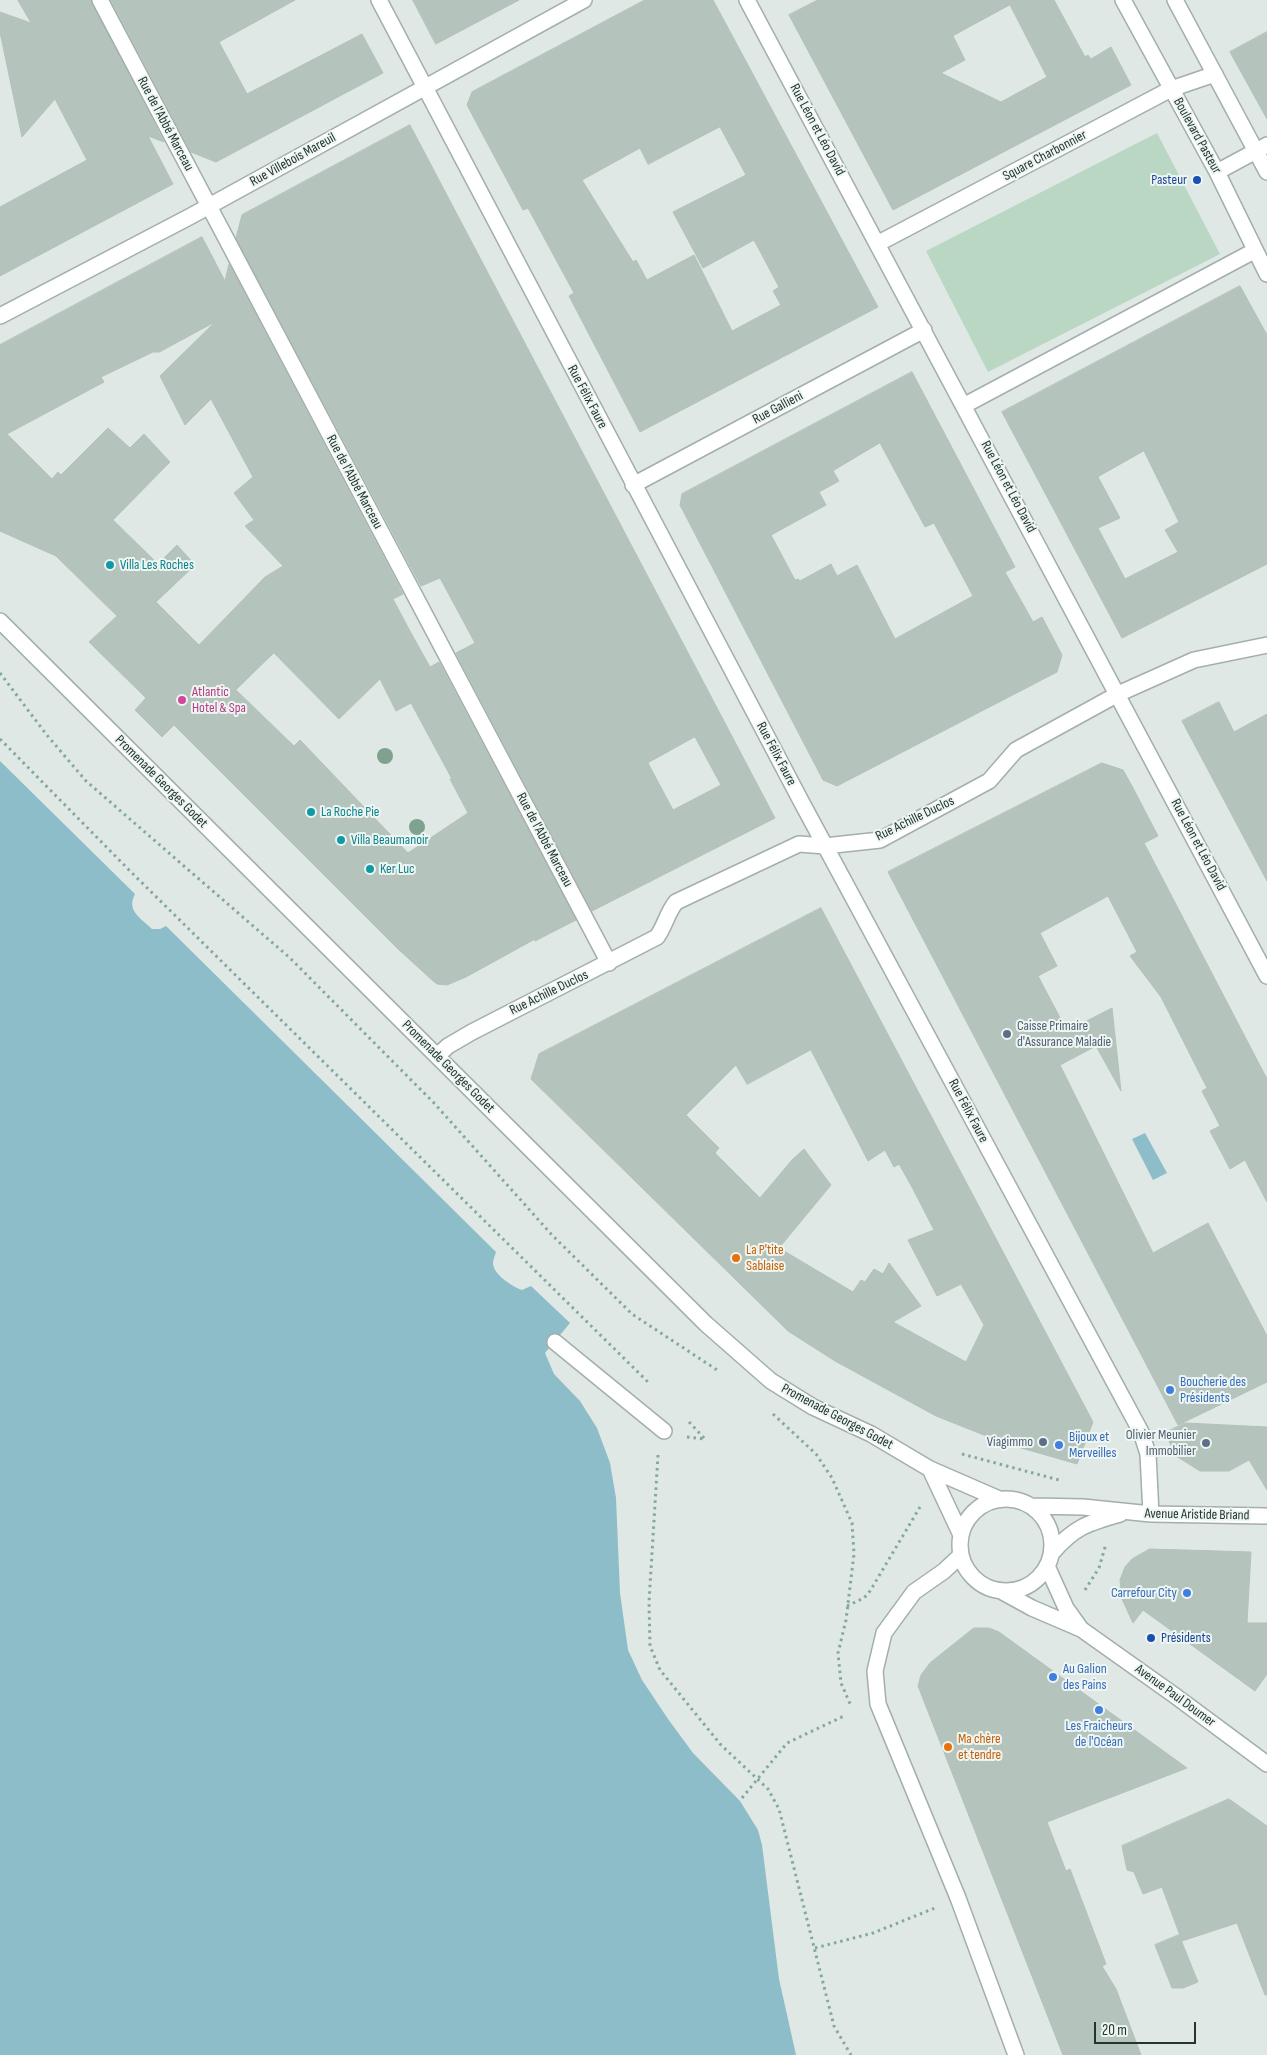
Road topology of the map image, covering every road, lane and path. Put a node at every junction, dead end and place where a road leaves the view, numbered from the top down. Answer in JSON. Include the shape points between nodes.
{"nodes":[{"id":1,"x":100,"y":0,"type":"edge"},
{"id":2,"x":379,"y":0,"type":"edge"},
{"id":3,"x":584,"y":0,"type":"edge"},
{"id":4,"x":747,"y":0,"type":"edge"},
{"id":5,"x":1123,"y":0,"type":"edge"},
{"id":6,"x":1175,"y":0,"type":"edge"},
{"id":7,"x":1215,"y":74,"type":"junction"},
{"id":8,"x":425,"y":87,"type":"junction"},
{"id":9,"x":1171,"y":88,"type":"junction"},
{"id":10,"x":1262,"y":148,"type":"edge"},
{"id":11,"x":1217,"y":172,"type":"junction"},
{"id":12,"x":1267,"y":172,"type":"edge"},
{"id":13,"x":209,"y":206,"type":"junction"},
{"id":14,"x":877,"y":244,"type":"junction"},
{"id":15,"x":1254,"y":251,"type":"junction"},
{"id":16,"x":1267,"y":274,"type":"edge"},
{"id":17,"x":0,"y":316,"type":"edge"},
{"id":18,"x":924,"y":330,"type":"junction"},
{"id":19,"x":964,"y":405,"type":"junction"},
{"id":20,"x":633,"y":485,"type":"junction"},
{"id":21,"x":0,"y":621,"type":"edge"},
{"id":22,"x":1267,"y":645,"type":"edge"},
{"id":23,"x":0,"y":673,"type":"edge"},
{"id":24,"x":1118,"y":694,"type":"junction"},
{"id":25,"x":0,"y":739,"type":"edge"},
{"id":26,"x":825,"y":846,"type":"junction"},
{"id":27,"x":609,"y":963,"type":"junction"},
{"id":28,"x":1267,"y":976,"type":"edge"},
{"id":29,"x":437,"y":1056,"type":"junction"},
{"id":30,"x":555,"y":1342,"type":"dead end"},
{"id":31,"x":723,"y":1375,"type":"dead end"},
{"id":32,"x":654,"y":1388,"type":"dead end"},
{"id":33,"x":768,"y":1409,"type":"dead end"},
{"id":34,"x":686,"y":1420,"type":"dead end"},
{"id":35,"x":664,"y":1431,"type":"joint"},
{"id":36,"x":706,"y":1440,"type":"dead end"},
{"id":37,"x":930,"y":1469,"type":"junction"},
{"id":38,"x":999,"y":1500,"type":"junction"},
{"id":39,"x":1031,"y":1506,"type":"junction"},
{"id":40,"x":1126,"y":1513,"type":"junction"},
{"id":41,"x":1150,"y":1514,"type":"junction"},
{"id":42,"x":1267,"y":1516,"type":"edge"},
{"id":43,"x":961,"y":1535,"type":"junction"},
{"id":44,"x":961,"y":1555,"type":"junction"},
{"id":45,"x":1050,"y":1560,"type":"junction"},
{"id":46,"x":850,"y":1585,"type":"dead end"},
{"id":47,"x":1000,"y":1591,"type":"junction"},
{"id":48,"x":1081,"y":1629,"type":"junction"},
{"id":49,"x":844,"y":1716,"type":"dead end"},
{"id":50,"x":1267,"y":1764,"type":"edge"},
{"id":51,"x":757,"y":1780,"type":"junction"},
{"id":52,"x":742,"y":1798,"type":"dead end"},
{"id":53,"x":958,"y":1898,"type":"junction"},
{"id":54,"x":815,"y":1948,"type":"junction"},
{"id":55,"x":851,"y":2055,"type":"edge"},
{"id":56,"x":1016,"y":2055,"type":"edge"}],
"edges":[{"from":1,"to":13,"type":"street","name":"Rue de l'Abbé Marceau"},
{"from":2,"to":8,"type":"street","name":"Rue Félix Faure"},
{"from":3,"to":8,"type":"street","name":"Rue Villebois Mareuil"},
{"from":4,"to":14,"type":"street","name":"Rue Léon et Léo David"},
{"from":5,"to":9,"type":"street","name":"Boulevard Pasteur"},
{"from":6,"to":7,"type":"street"},
{"from":7,"to":9,"type":"street","name":"Square Charbonnier"},
{"from":7,"to":10,"type":"street"},
{"from":8,"to":13,"type":"street","name":"Rue Villebois Mareuil"},
{"from":8,"to":20,"type":"street","name":"Rue Félix Faure"},
{"from":9,"to":11,"type":"street","name":"Boulevard Pasteur"},
{"from":9,"to":14,"type":"street","name":"Square Charbonnier"},
{"from":10,"to":11,"type":"street"},
{"from":10,"to":12,"type":"street"},
{"from":11,"to":15,"type":"street","name":"Boulevard Pasteur"},
{"from":13,"to":17,"type":"street","name":"Rue Villebois Mareuil"},
{"from":13,"to":27,"type":"street","name":"Rue de l'Abbé Marceau"},
{"from":14,"to":18,"type":"street","name":"Rue Léon et Léo David"},
{"from":15,"to":16,"type":"street","name":"Boulevard Pasteur"},
{"from":15,"to":19,"type":"street"},
{"from":18,"to":19,"type":"street","name":"Rue Léon et Léo David"},
{"from":18,"to":20,"type":"street","name":"Rue Gallieni"},
{"from":19,"to":24,"type":"street","name":"Rue Léon et Léo David"},
{"from":20,"to":26,"type":"street","name":"Rue Félix Faure"},
{"from":21,"to":29,"type":"street","name":"Promenade Georges Godet"},
{"from":22,"to":24,"type":"street","name":"Rue Achille Duclos","via":[[1194,660]]},
{"from":23,"to":31,"type":"path","via":[[86,781],[290,958],[434,1103],[552,1235],[632,1314]]},
{"from":24,"to":26,"type":"street","name":"Rue Achille Duclos","via":[[1016,750],[989,781],[880,840]]},
{"from":24,"to":28,"type":"street","name":"Rue Léon et Léo David"},
{"from":25,"to":32,"type":"path"},
{"from":26,"to":27,"type":"street","name":"Rue Achille Duclos","via":[[799,844],[676,902],[657,937]]},
{"from":26,"to":41,"type":"street","name":"Rue Félix Faure","via":[[1141,1432],[1148,1454]]},
{"from":27,"to":29,"type":"street","name":"Rue Achille Duclos","via":[[472,1032]]},
{"from":29,"to":37,"type":"street","name":"Promenade Georges Godet","via":[[706,1324],[771,1381]]},
{"from":30,"to":35,"type":"street"},
{"from":33,"to":46,"type":"path","via":[[816,1454],[839,1492],[852,1523],[854,1554]]},
{"from":34,"to":36,"type":"path"},
{"from":35,"to":51,"type":"path","via":[[658,1452],[652,1526],[648,1602],[650,1646],[660,1670],[721,1744]]},
{"from":37,"to":38,"type":"street","name":"Promenade Georges Godet"},
{"from":37,"to":43,"type":"street"},
{"from":38,"to":39,"type":"street","via":[[1010,1499]]},
{"from":38,"to":43,"type":"street","via":[[974,1511]]},
{"from":39,"to":40,"type":"street","name":"Avenue Aristide Briand","via":[[1083,1507]]},
{"from":39,"to":45,"type":"street","via":[[1049,1526],[1052,1539]]},
{"from":40,"to":41,"type":"street","name":"Avenue Aristide Briand"},
{"from":40,"to":45,"type":"street","name":"Avenue Aristide Briand","via":[[1091,1522],[1066,1537]]},
{"from":41,"to":42,"type":"street","name":"Avenue Aristide Briand"},
{"from":43,"to":44,"type":"street"},
{"from":44,"to":47,"type":"street","via":[[975,1579]]},
{"from":44,"to":53,"type":"street","via":[[914,1592],[884,1633],[876,1671],[878,1704]]},
{"from":45,"to":47,"type":"street","via":[[1039,1578],[1028,1586]]},
{"from":45,"to":48,"type":"street","name":"Avenue Paul Doumer","via":[[1066,1608]]},
{"from":47,"to":48,"type":"street","name":"Avenue Paul Doumer"},
{"from":48,"to":50,"type":"street","name":"Avenue Paul Doumer"},
{"from":49,"to":51,"type":"path","via":[[787,1743]]},
{"from":51,"to":52,"type":"path"},
{"from":51,"to":54,"type":"path","via":[[768,1789],[779,1809]]},
{"from":53,"to":54,"type":"path","via":[[872,1933]]},
{"from":53,"to":56,"type":"street"},
{"from":54,"to":55,"type":"path","via":[[834,2026]]}]}
